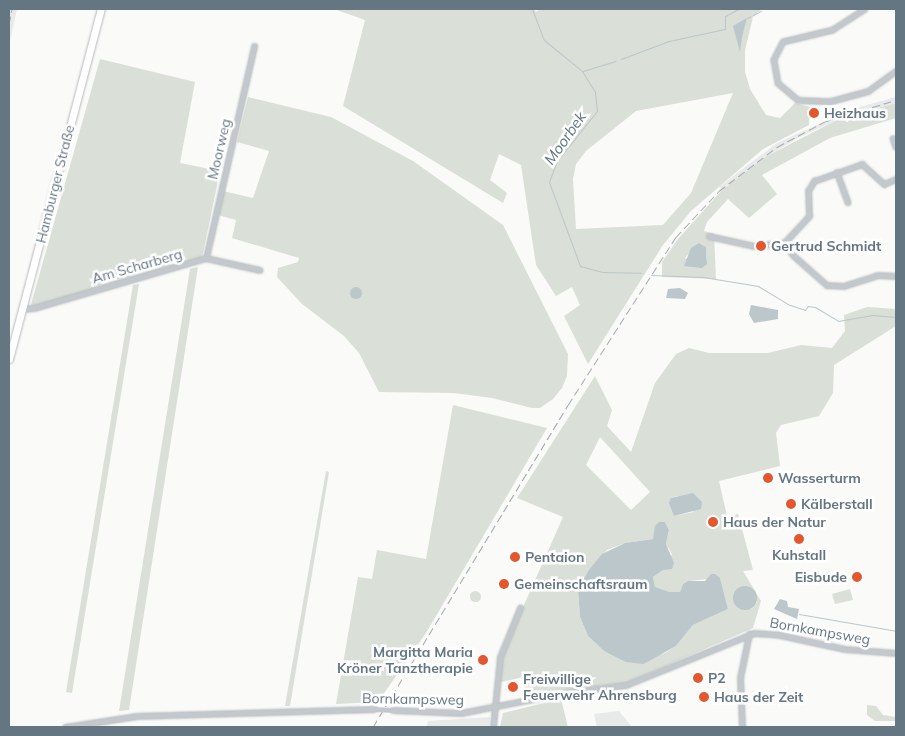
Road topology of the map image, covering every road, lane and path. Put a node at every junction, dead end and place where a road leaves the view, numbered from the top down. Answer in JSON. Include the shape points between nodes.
{"nodes":[{"id":1,"x":101,"y":9,"type":"edge"},
{"id":2,"x":865,"y":9,"type":"edge"},
{"id":3,"x":254,"y":46,"type":"dead end"},
{"id":4,"x":896,"y":71,"type":"edge"},
{"id":5,"x":893,"y":138,"type":"dead end"},
{"id":6,"x":896,"y":147,"type":"edge"},
{"id":7,"x":837,"y":172,"type":"junction"},
{"id":8,"x":896,"y":179,"type":"edge"},
{"id":9,"x":848,"y":202,"type":"dead end"},
{"id":10,"x":709,"y":236,"type":"dead end"},
{"id":11,"x":784,"y":243,"type":"junction"},
{"id":12,"x":206,"y":258,"type":"junction"},
{"id":13,"x":260,"y":270,"type":"dead end"},
{"id":14,"x":896,"y":276,"type":"edge"},
{"id":15,"x":22,"y":308,"type":"junction"},
{"id":16,"x":9,"y":359,"type":"edge"},
{"id":17,"x":520,"y":608,"type":"dead end"},
{"id":18,"x":749,"y":634,"type":"junction"},
{"id":19,"x":896,"y":653,"type":"edge"},
{"id":20,"x":495,"y":708,"type":"junction"},
{"id":21,"x":65,"y":727,"type":"edge"},
{"id":22,"x":493,"y":727,"type":"edge"},
{"id":23,"x":742,"y":727,"type":"edge"}],
"edges":[{"from":1,"to":15,"type":"main road","name":"Hamburger Straße"},
{"from":2,"to":4,"type":"street","via":[[833,30],[783,42],[774,60],[778,83],[798,100],[832,101],[868,91]]},
{"from":3,"to":12,"type":"street","name":"Moorweg"},
{"from":5,"to":6,"type":"street"},
{"from":7,"to":8,"type":"street","via":[[862,164],[884,184]]},
{"from":7,"to":9,"type":"street"},
{"from":7,"to":11,"type":"street","via":[[810,184],[809,216]]},
{"from":10,"to":11,"type":"street","via":[[754,246]]},
{"from":11,"to":14,"type":"street","via":[[827,285],[844,286],[877,275]]},
{"from":12,"to":13,"type":"street","name":"Am Scharberg"},
{"from":12,"to":15,"type":"street","name":"Am Scharberg","via":[[34,308]]},
{"from":15,"to":16,"type":"main road","name":"Hamburger Straße"},
{"from":17,"to":20,"type":"street","via":[[500,657]]},
{"from":18,"to":19,"type":"street","name":"Bornkampsweg","via":[[770,633],[844,649]]},
{"from":18,"to":20,"type":"street","name":"Bornkampsweg","via":[[634,683],[569,692]]},
{"from":18,"to":23,"type":"street","via":[[740,678]]},
{"from":20,"to":21,"type":"street","name":"Bornkampsweg","bridge":true,"via":[[430,713],[374,709],[136,716]]},
{"from":20,"to":22,"type":"street"}]}
